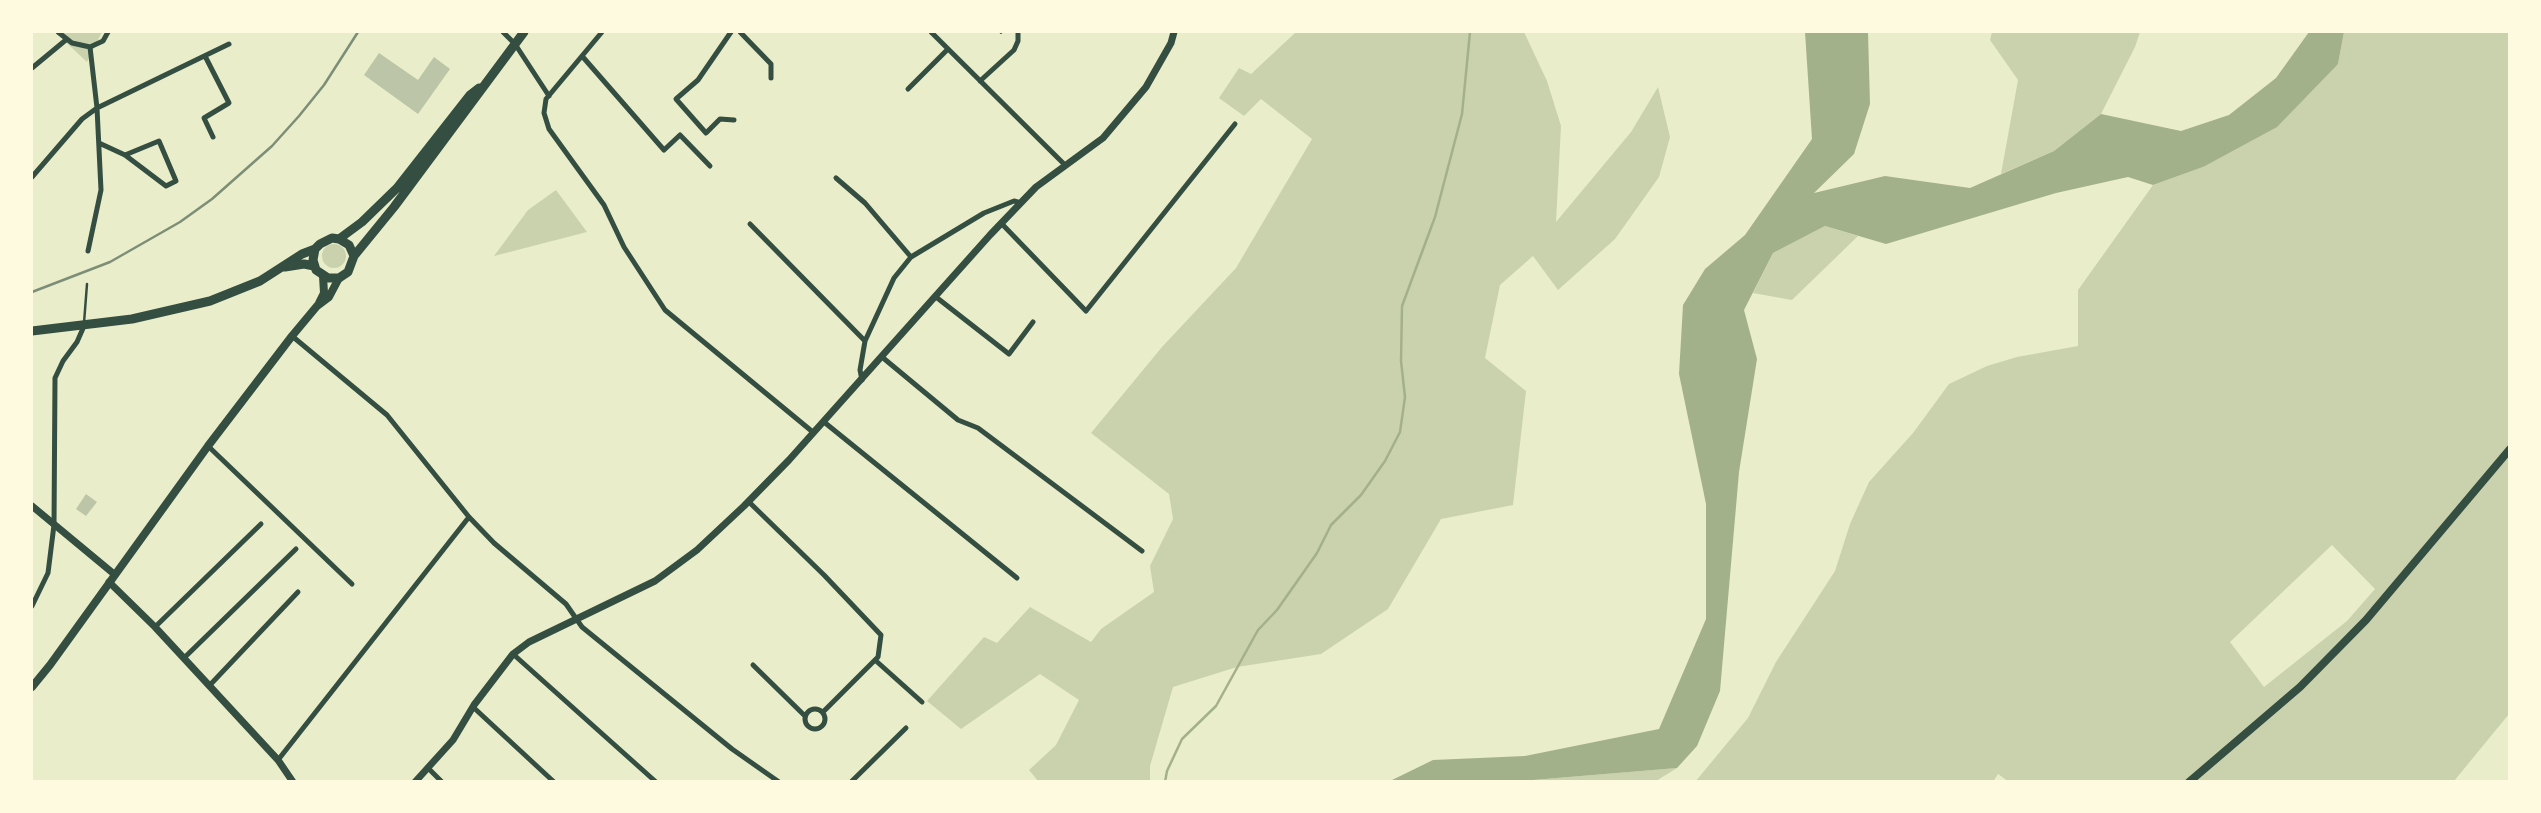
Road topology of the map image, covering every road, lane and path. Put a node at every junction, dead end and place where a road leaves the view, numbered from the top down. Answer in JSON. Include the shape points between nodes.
{"nodes":[{"id":1,"x":58,"y":32,"type":"edge"},
{"id":2,"x":108,"y":32,"type":"edge"},
{"id":3,"x":503,"y":32,"type":"edge"},
{"id":4,"x":524,"y":32,"type":"edge"},
{"id":5,"x":602,"y":32,"type":"edge"},
{"id":6,"x":731,"y":32,"type":"edge"},
{"id":7,"x":740,"y":32,"type":"edge"},
{"id":8,"x":931,"y":32,"type":"edge"},
{"id":9,"x":1018,"y":32,"type":"edge"},
{"id":10,"x":1174,"y":32,"type":"edge"},
{"id":11,"x":67,"y":39,"type":"junction"},
{"id":12,"x":229,"y":44,"type":"dead end"},
{"id":13,"x":514,"y":44,"type":"junction"},
{"id":14,"x":90,"y":47,"type":"junction"},
{"id":15,"x":948,"y":49,"type":"junction"},
{"id":16,"x":205,"y":55,"type":"junction"},
{"id":17,"x":582,"y":56,"type":"junction"},
{"id":18,"x":32,"y":68,"type":"edge"},
{"id":19,"x":771,"y":78,"type":"dead end"},
{"id":20,"x":981,"y":81,"type":"junction"},
{"id":21,"x":484,"y":85,"type":"junction"},
{"id":22,"x":908,"y":89,"type":"dead end"},
{"id":23,"x":549,"y":96,"type":"junction"},
{"id":24,"x":97,"y":108,"type":"junction"},
{"id":25,"x":734,"y":120,"type":"dead end"},
{"id":26,"x":1235,"y":124,"type":"dead end"},
{"id":27,"x":213,"y":137,"type":"dead end"},
{"id":28,"x":99,"y":143,"type":"junction"},
{"id":29,"x":125,"y":155,"type":"junction"},
{"id":30,"x":1065,"y":165,"type":"junction"},
{"id":31,"x":710,"y":166,"type":"dead end"},
{"id":32,"x":32,"y":177,"type":"edge"},
{"id":33,"x":836,"y":178,"type":"dead end"},
{"id":34,"x":1021,"y":203,"type":"junction"},
{"id":35,"x":1001,"y":223,"type":"junction"},
{"id":36,"x":750,"y":224,"type":"dead end"},
{"id":37,"x":339,"y":239,"type":"junction"},
{"id":38,"x":315,"y":249,"type":"junction"},
{"id":39,"x":88,"y":251,"type":"dead end"},
{"id":40,"x":354,"y":256,"type":"junction"},
{"id":41,"x":911,"y":257,"type":"junction"},
{"id":42,"x":314,"y":266,"type":"junction"},
{"id":43,"x":280,"y":268,"type":"junction"},
{"id":44,"x":323,"y":276,"type":"junction"},
{"id":45,"x":339,"y":278,"type":"junction"},
{"id":46,"x":87,"y":284,"type":"dead end"},
{"id":47,"x":936,"y":297,"type":"junction"},
{"id":48,"x":317,"y":306,"type":"junction"},
{"id":49,"x":1033,"y":321,"type":"dead end"},
{"id":50,"x":84,"y":326,"type":"junction"},
{"id":51,"x":32,"y":331,"type":"edge"},
{"id":52,"x":292,"y":336,"type":"junction"},
{"id":53,"x":865,"y":341,"type":"junction"},
{"id":54,"x":882,"y":357,"type":"junction"},
{"id":55,"x":862,"y":380,"type":"junction"},
{"id":56,"x":824,"y":422,"type":"junction"},
{"id":57,"x":814,"y":433,"type":"junction"},
{"id":58,"x":208,"y":446,"type":"junction"},
{"id":59,"x":2510,"y":449,"type":"edge"},
{"id":60,"x":749,"y":502,"type":"junction"},
{"id":61,"x":32,"y":506,"type":"edge"},
{"id":62,"x":469,"y":517,"type":"junction"},
{"id":63,"x":261,"y":524,"type":"dead end"},
{"id":64,"x":54,"y":525,"type":"junction"},
{"id":65,"x":296,"y":549,"type":"dead end"},
{"id":66,"x":1142,"y":551,"type":"dead end"},
{"id":67,"x":111,"y":578,"type":"junction"},
{"id":68,"x":1017,"y":578,"type":"dead end"},
{"id":69,"x":352,"y":584,"type":"dead end"},
{"id":70,"x":298,"y":592,"type":"dead end"},
{"id":71,"x":32,"y":606,"type":"edge"},
{"id":72,"x":575,"y":619,"type":"junction"},
{"id":73,"x":155,"y":628,"type":"junction"},
{"id":74,"x":513,"y":654,"type":"junction"},
{"id":75,"x":184,"y":658,"type":"junction"},
{"id":76,"x":875,"y":660,"type":"junction"},
{"id":77,"x":753,"y":665,"type":"dead end"},
{"id":78,"x":209,"y":686,"type":"junction"},
{"id":79,"x":32,"y":687,"type":"edge"},
{"id":80,"x":922,"y":702,"type":"dead end"},
{"id":81,"x":473,"y":707,"type":"junction"},
{"id":82,"x":822,"y":712,"type":"junction"},
{"id":83,"x":805,"y":716,"type":"junction"},
{"id":84,"x":906,"y":728,"type":"dead end"},
{"id":85,"x":278,"y":760,"type":"junction"},
{"id":86,"x":429,"y":769,"type":"junction"},
{"id":87,"x":293,"y":782,"type":"edge"},
{"id":88,"x":415,"y":782,"type":"edge"},
{"id":89,"x":442,"y":782,"type":"edge"},
{"id":90,"x":555,"y":782,"type":"edge"},
{"id":91,"x":656,"y":782,"type":"edge"},
{"id":92,"x":779,"y":782,"type":"edge"},
{"id":93,"x":851,"y":782,"type":"edge"},
{"id":94,"x":2189,"y":782,"type":"edge"}],
"edges":[{"from":1,"to":11,"type":"street"},
{"from":2,"to":14,"type":"street","via":[[103,41]]},
{"from":3,"to":13,"type":"street"},
{"from":4,"to":13,"type":"main road"},
{"from":5,"to":17,"type":"street"},
{"from":6,"to":25,"type":"street","via":[[698,80],[676,99],[706,133],[720,119]]},
{"from":7,"to":19,"type":"street","via":[[771,64]]},
{"from":8,"to":15,"type":"street"},
{"from":9,"to":20,"type":"street","via":[[1014,50]]},
{"from":10,"to":30,"type":"street","via":[[1146,87],[1103,138]]},
{"from":11,"to":14,"type":"street"},
{"from":11,"to":18,"type":"street"},
{"from":12,"to":16,"type":"street"},
{"from":13,"to":21,"type":"main road"},
{"from":13,"to":23,"type":"street"},
{"from":14,"to":24,"type":"street"},
{"from":15,"to":20,"type":"street"},
{"from":15,"to":22,"type":"street"},
{"from":16,"to":24,"type":"street"},
{"from":16,"to":27,"type":"street","via":[[229,103],[204,118]]},
{"from":17,"to":23,"type":"street"},
{"from":17,"to":31,"type":"street","via":[[664,150],[680,135]]},
{"from":20,"to":30,"type":"street"},
{"from":21,"to":37,"type":"main road","via":[[470,95],[380,206]]},
{"from":21,"to":40,"type":"main road"},
{"from":23,"to":57,"type":"street","via":[[544,108],[548,129],[604,205],[624,247],[665,310]]},
{"from":24,"to":28,"type":"street"},
{"from":24,"to":32,"type":"street","via":[[82,118]]},
{"from":26,"to":35,"type":"street","via":[[1086,311]]},
{"from":28,"to":29,"type":"street"},
{"from":28,"to":39,"type":"street","via":[[101,190]]},
{"from":29,"to":29,"type":"street","via":[[166,186],[176,181],[159,141]]},
{"from":30,"to":34,"type":"street"},
{"from":33,"to":41,"type":"street","via":[[865,203]]},
{"from":34,"to":35,"type":"street"},
{"from":34,"to":41,"type":"street","via":[[1014,201],[984,213]]},
{"from":35,"to":47,"type":"street"},
{"from":36,"to":53,"type":"street"},
{"from":37,"to":38,"type":"main road","via":[[326,240]]},
{"from":37,"to":40,"type":"main road"},
{"from":38,"to":42,"type":"main road"},
{"from":38,"to":43,"type":"main road"},
{"from":40,"to":45,"type":"main road","via":[[351,268]]},
{"from":41,"to":53,"type":"street","via":[[894,278]]},
{"from":42,"to":43,"type":"main road"},
{"from":42,"to":44,"type":"main road"},
{"from":43,"to":50,"type":"main road","via":[[210,301]]},
{"from":44,"to":45,"type":"main road"},
{"from":44,"to":48,"type":"main road","via":[[324,293]]},
{"from":45,"to":48,"type":"main road","via":[[329,297]]},
{"from":46,"to":50,"type":"lane"},
{"from":47,"to":49,"type":"street","via":[[1009,354]]},
{"from":47,"to":54,"type":"street"},
{"from":48,"to":52,"type":"main road"},
{"from":50,"to":51,"type":"main road"},
{"from":50,"to":64,"type":"street","via":[[55,377]]},
{"from":52,"to":58,"type":"main road"},
{"from":52,"to":62,"type":"street","via":[[387,415]]},
{"from":53,"to":55,"type":"street"},
{"from":54,"to":55,"type":"street"},
{"from":54,"to":66,"type":"street","via":[[958,420],[978,428]]},
{"from":55,"to":56,"type":"street"},
{"from":56,"to":57,"type":"street"},
{"from":56,"to":68,"type":"street"},
{"from":57,"to":60,"type":"street"},
{"from":58,"to":67,"type":"main road"},
{"from":58,"to":69,"type":"street"},
{"from":59,"to":94,"type":"main road","via":[[2365,620],[2300,687]]},
{"from":60,"to":72,"type":"street","via":[[655,581]]},
{"from":60,"to":76,"type":"street","via":[[881,635]]},
{"from":61,"to":64,"type":"street"},
{"from":62,"to":72,"type":"street","via":[[566,604]]},
{"from":62,"to":85,"type":"street"},
{"from":63,"to":73,"type":"street"},
{"from":64,"to":67,"type":"street"},
{"from":64,"to":71,"type":"street","via":[[48,573]]},
{"from":65,"to":75,"type":"street"},
{"from":67,"to":73,"type":"street"},
{"from":67,"to":79,"type":"main road"},
{"from":70,"to":78,"type":"street"},
{"from":72,"to":74,"type":"street"},
{"from":72,"to":92,"type":"street","via":[[732,749]]},
{"from":73,"to":75,"type":"street"},
{"from":74,"to":81,"type":"street"},
{"from":74,"to":91,"type":"street"},
{"from":75,"to":78,"type":"street"},
{"from":76,"to":80,"type":"street"},
{"from":76,"to":82,"type":"street"},
{"from":77,"to":83,"type":"street"},
{"from":78,"to":85,"type":"street"},
{"from":81,"to":86,"type":"street"},
{"from":81,"to":90,"type":"street"},
{"from":82,"to":83,"type":"street","via":[[813,709]]},
{"from":82,"to":83,"type":"street","via":[[825,722],[818,730],[807,727]]},
{"from":84,"to":93,"type":"street"},
{"from":85,"to":87,"type":"street"},
{"from":86,"to":88,"type":"street"},
{"from":86,"to":89,"type":"street"}]}
